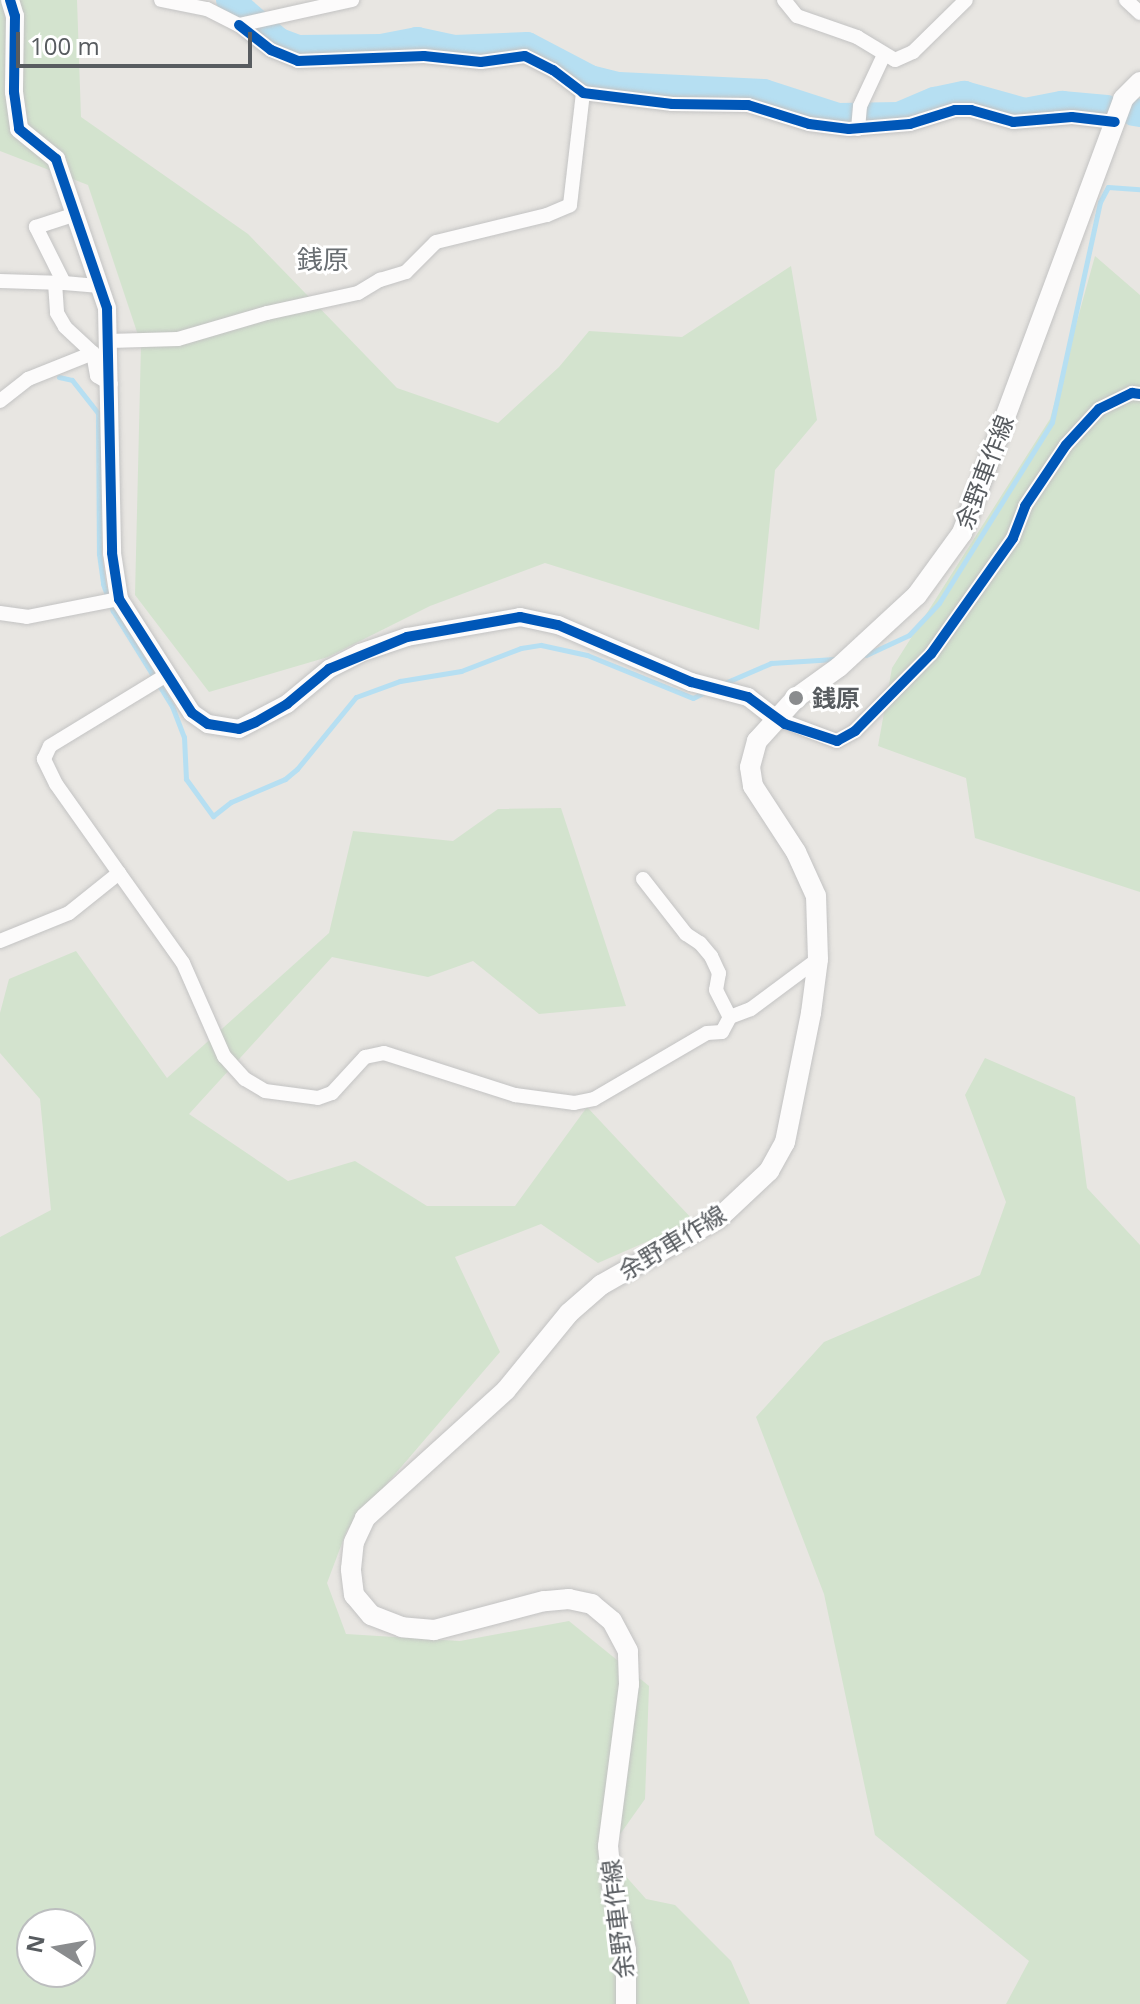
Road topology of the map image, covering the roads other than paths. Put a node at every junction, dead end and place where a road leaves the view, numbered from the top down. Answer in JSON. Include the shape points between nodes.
{"nodes":[{"id":1,"x":10,"y":0,"type":"edge"},
{"id":2,"x":161,"y":0,"type":"edge"},
{"id":3,"x":352,"y":0,"type":"edge"},
{"id":4,"x":784,"y":0,"type":"edge"},
{"id":5,"x":966,"y":0,"type":"edge"},
{"id":6,"x":1126,"y":0,"type":"edge"},
{"id":7,"x":1140,"y":13,"type":"edge"},
{"id":8,"x":251,"y":22,"type":"junction"},
{"id":9,"x":883,"y":57,"type":"junction"},
{"id":10,"x":1140,"y":82,"type":"edge"},
{"id":11,"x":583,"y":93,"type":"junction"},
{"id":12,"x":859,"y":121,"type":"junction"},
{"id":13,"x":1115,"y":122,"type":"junction"},
{"id":14,"x":76,"y":214,"type":"junction"},
{"id":15,"x":0,"y":281,"type":"edge"},
{"id":16,"x":59,"y":283,"type":"junction"},
{"id":17,"x":100,"y":286,"type":"junction"},
{"id":18,"x":109,"y":341,"type":"junction"},
{"id":19,"x":93,"y":353,"type":"junction"},
{"id":20,"x":111,"y":384,"type":"junction"},
{"id":21,"x":1140,"y":394,"type":"edge"},
{"id":22,"x":0,"y":401,"type":"edge"},
{"id":23,"x":119,"y":599,"type":"junction"},
{"id":24,"x":0,"y":613,"type":"edge"},
{"id":25,"x":168,"y":674,"type":"junction"},
{"id":26,"x":775,"y":718,"type":"junction"},
{"id":27,"x":119,"y":873,"type":"junction"},
{"id":28,"x":643,"y":879,"type":"dead end"},
{"id":29,"x":0,"y":941,"type":"edge"},
{"id":30,"x":818,"y":959,"type":"junction"},
{"id":31,"x":730,"y":1017,"type":"junction"},
{"id":32,"x":626,"y":2004,"type":"edge"}],
"edges":[{"from":1,"to":14,"type":"street","via":[[19,129],[56,159]]},
{"from":2,"to":8,"type":"street"},
{"from":3,"to":8,"type":"street"},
{"from":4,"to":9,"type":"street","via":[[797,16],[857,37]]},
{"from":5,"to":9,"type":"street","via":[[904,59]]},
{"from":6,"to":7,"type":"street"},
{"from":8,"to":11,"type":"street","via":[[271,50],[298,61],[424,56],[481,62],[525,56]]},
{"from":9,"to":12,"type":"street"},
{"from":10,"to":13,"type":"main road","name":"余野車作線","via":[[1123,99]]},
{"from":11,"to":12,"type":"street","via":[[672,104],[748,105],[809,124]]},
{"from":11,"to":18,"type":"street","via":[[570,205],[436,242],[406,272],[358,293],[178,339]]},
{"from":12,"to":13,"type":"street","via":[[910,124],[971,110],[1013,122],[1072,117]]},
{"from":13,"to":26,"type":"main road","name":"余野車作線","via":[[962,533],[917,595]]},
{"from":14,"to":16,"type":"street","via":[[36,227]]},
{"from":14,"to":17,"type":"street"},
{"from":15,"to":16,"type":"street"},
{"from":16,"to":17,"type":"street"},
{"from":16,"to":19,"type":"street","via":[[57,313]]},
{"from":17,"to":18,"type":"street"},
{"from":18,"to":20,"type":"street"},
{"from":19,"to":20,"type":"street","via":[[97,376]]},
{"from":19,"to":22,"type":"street","via":[[28,379]]},
{"from":20,"to":23,"type":"street","via":[[112,553]]},
{"from":21,"to":26,"type":"street","via":[[1099,409],[1066,445],[1025,506],[1013,538],[931,654],[855,731],[837,741]]},
{"from":23,"to":24,"type":"street","via":[[27,617]]},
{"from":23,"to":25,"type":"street"},
{"from":25,"to":26,"type":"street","via":[[192,713],[208,724],[239,729],[287,704],[329,669],[360,653],[407,637],[520,617],[558,625],[691,682],[748,697]]},
{"from":25,"to":27,"type":"street","via":[[50,746],[44,759]]},
{"from":26,"to":30,"type":"main road","name":"余野車作線","via":[[757,741],[750,767],[753,786],[796,852],[816,896]]},
{"from":27,"to":29,"type":"street","via":[[69,913]]},
{"from":27,"to":31,"type":"street","via":[[183,963],[224,1056],[265,1091],[318,1098],[332,1093],[365,1057],[384,1053],[484,1088],[574,1103],[594,1099],[707,1033],[722,1032]]},
{"from":28,"to":31,"type":"street","via":[[686,934],[711,956],[719,973],[716,990]]},
{"from":30,"to":31,"type":"street","via":[[751,1009]]},
{"from":30,"to":32,"type":"main road","name":"余野車作線","via":[[785,1142],[769,1171],[719,1218],[590,1294],[506,1390],[365,1518],[354,1542],[354,1595],[371,1615],[402,1627],[434,1630],[569,1599],[592,1604],[612,1621],[628,1651],[629,1684],[608,1846],[626,1950]]}]}
